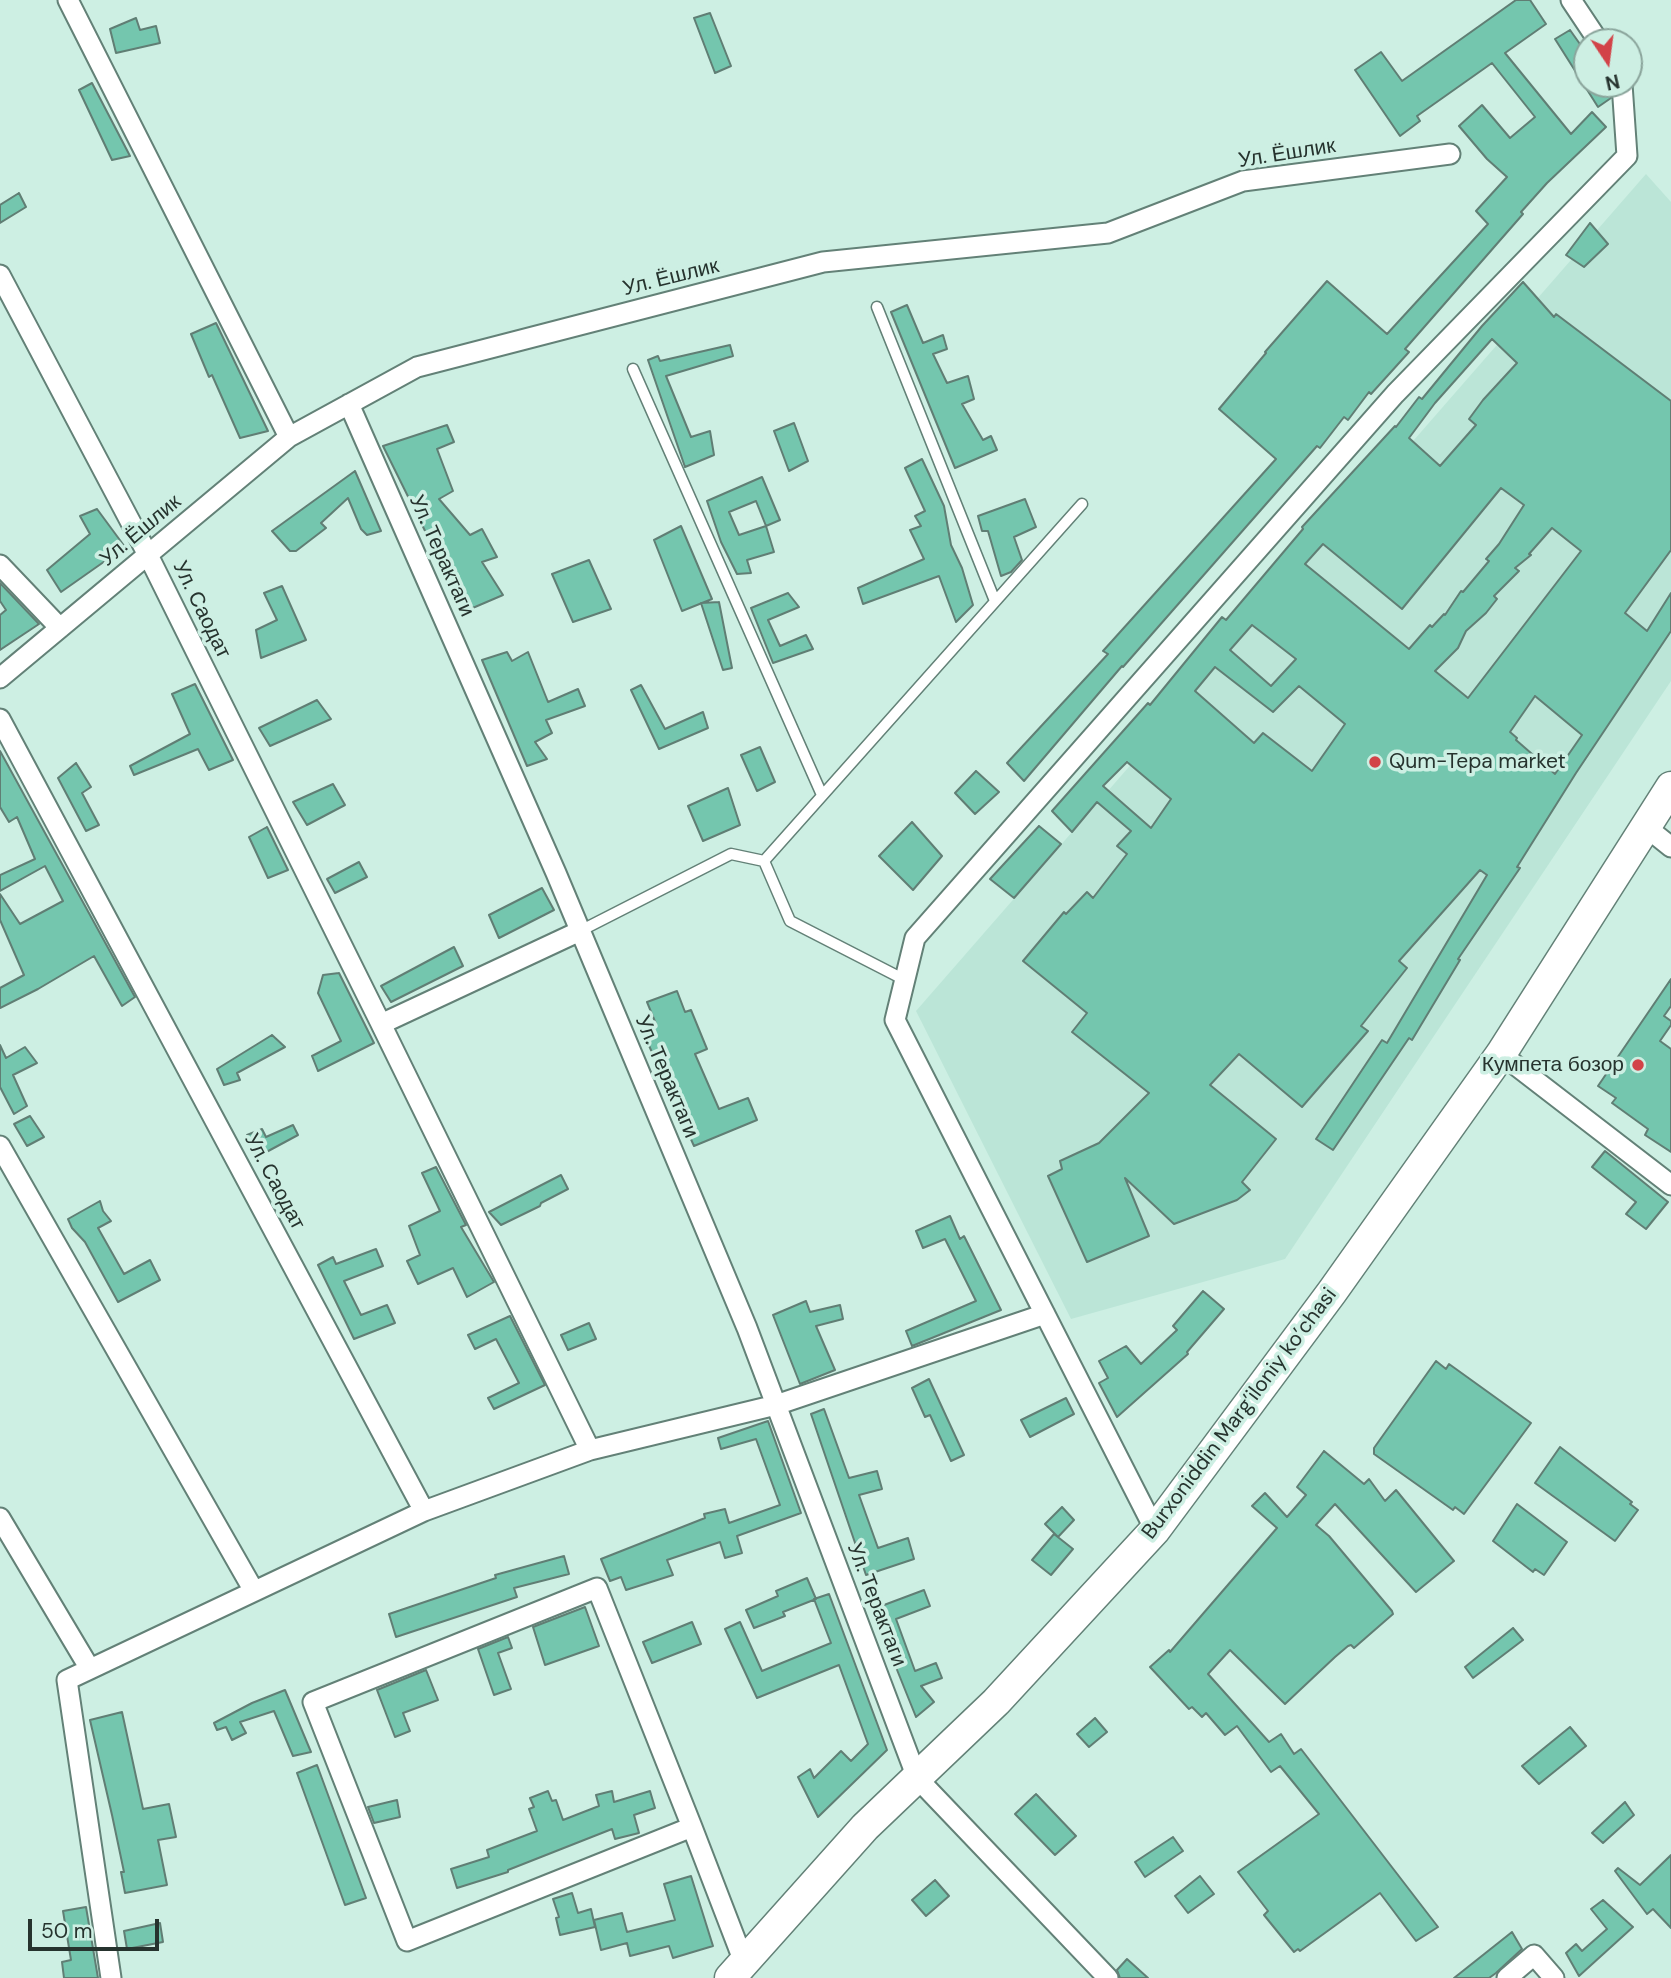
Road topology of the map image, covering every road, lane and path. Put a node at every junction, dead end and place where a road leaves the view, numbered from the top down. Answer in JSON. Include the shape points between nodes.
{"nodes":[{"id":1,"x":68,"y":0,"type":"edge"},
{"id":2,"x":1570,"y":0,"type":"edge"},
{"id":3,"x":1589,"y":28,"type":"edge"},
{"id":4,"x":1623,"y":98,"type":"edge"},
{"id":5,"x":1450,"y":154,"type":"dead end"},
{"id":6,"x":0,"y":275,"type":"edge"},
{"id":7,"x":877,"y":307,"type":"dead end"},
{"id":8,"x":632,"y":369,"type":"dead end"},
{"id":9,"x":349,"y":404,"type":"junction"},
{"id":10,"x":289,"y":437,"type":"junction"},
{"id":11,"x":1082,"y":504,"type":"dead end"},
{"id":12,"x":148,"y":555,"type":"junction"},
{"id":13,"x":0,"y":565,"type":"edge"},
{"id":14,"x":995,"y":601,"type":"junction"},
{"id":15,"x":60,"y":628,"type":"junction"},
{"id":16,"x":0,"y":678,"type":"edge"},
{"id":17,"x":0,"y":719,"type":"edge"},
{"id":18,"x":1671,"y":787,"type":"edge"},
{"id":19,"x":821,"y":795,"type":"junction"},
{"id":20,"x":1646,"y":827,"type":"junction"},
{"id":21,"x":1671,"y":847,"type":"edge"},
{"id":22,"x":764,"y":860,"type":"junction"},
{"id":23,"x":580,"y":932,"type":"junction"},
{"id":24,"x":905,"y":980,"type":"junction"},
{"id":25,"x":381,"y":1024,"type":"junction"},
{"id":26,"x":1501,"y":1054,"type":"junction"},
{"id":27,"x":0,"y":1146,"type":"edge"},
{"id":28,"x":1671,"y":1185,"type":"edge"},
{"id":29,"x":1045,"y":1314,"type":"junction"},
{"id":30,"x":776,"y":1405,"type":"junction"},
{"id":31,"x":590,"y":1450,"type":"junction"},
{"id":32,"x":424,"y":1511,"type":"junction"},
{"id":33,"x":0,"y":1518,"type":"edge"},
{"id":34,"x":1155,"y":1530,"type":"junction"},
{"id":35,"x":254,"y":1591,"type":"junction"},
{"id":36,"x":90,"y":1670,"type":"junction"},
{"id":37,"x":917,"y":1778,"type":"junction"},
{"id":38,"x":692,"y":1827,"type":"junction"},
{"id":39,"x":737,"y":1970,"type":"edge"},
{"id":40,"x":111,"y":1978,"type":"edge"},
{"id":41,"x":1108,"y":1978,"type":"edge"},
{"id":42,"x":1507,"y":1978,"type":"edge"},
{"id":43,"x":1554,"y":1978,"type":"edge"}],
"edges":[{"from":1,"to":10,"type":"street"},
{"from":2,"to":3,"type":"street"},
{"from":4,"to":24,"type":"street","via":[[1627,156],[1395,394],[915,938]]},
{"from":5,"to":9,"type":"street","name":"Ул. Ёшлик","via":[[1243,181],[1108,233],[823,262],[417,367]]},
{"from":6,"to":12,"type":"street","name":"Ул. Саодат"},
{"from":7,"to":14,"type":"lane"},
{"from":8,"to":19,"type":"lane"},
{"from":9,"to":10,"type":"street","name":"Ул. Ёшлик"},
{"from":9,"to":23,"type":"street","name":"Ул. Терактаги"},
{"from":10,"to":12,"type":"street","name":"Ул. Ёшлик"},
{"from":11,"to":14,"type":"lane"},
{"from":12,"to":15,"type":"street","name":"Ул. Ёшлик"},
{"from":12,"to":25,"type":"street","name":"Ул. Саодат"},
{"from":13,"to":15,"type":"street"},
{"from":14,"to":19,"type":"lane"},
{"from":15,"to":16,"type":"street","name":"Ул. Ёшлик"},
{"from":17,"to":32,"type":"street","name":"Ул. Саодат"},
{"from":18,"to":20,"type":"main road","name":"Burxoniddin Marg’iloniy ko’chasi"},
{"from":19,"to":22,"type":"lane"},
{"from":20,"to":21,"type":"street"},
{"from":20,"to":26,"type":"main road","name":"Burxoniddin Marg’iloniy ko’chasi"},
{"from":22,"to":23,"type":"lane","via":[[731,854]]},
{"from":22,"to":24,"type":"lane","via":[[790,921]]},
{"from":23,"to":25,"type":"street"},
{"from":23,"to":30,"type":"street","name":"Ул. Терактаги"},
{"from":24,"to":29,"type":"street","via":[[895,1020]]},
{"from":25,"to":31,"type":"street","name":"Ул. Саодат"},
{"from":26,"to":28,"type":"street"},
{"from":26,"to":34,"type":"main road","name":"Burxoniddin Marg’iloniy ko’chasi"},
{"from":27,"to":35,"type":"street"},
{"from":29,"to":30,"type":"street"},
{"from":29,"to":34,"type":"street"},
{"from":30,"to":31,"type":"street"},
{"from":30,"to":37,"type":"street","name":"Ул. Терактаги"},
{"from":31,"to":32,"type":"street"},
{"from":32,"to":35,"type":"street"},
{"from":33,"to":36,"type":"street"},
{"from":34,"to":37,"type":"main road","name":"Burxoniddin Marg’iloniy ko’chasi","via":[[996,1702]]},
{"from":35,"to":36,"type":"street"},
{"from":36,"to":40,"type":"street","via":[[67,1680]]},
{"from":37,"to":39,"type":"main road","name":"Burxoniddin Marg’iloniy ko’chasi","via":[[865,1827]]},
{"from":37,"to":41,"type":"street"},
{"from":38,"to":38,"type":"street","via":[[597,1588],[313,1702],[407,1941]]},
{"from":38,"to":39,"type":"street"},
{"from":42,"to":43,"type":"street","via":[[1534,1955]]}]}
